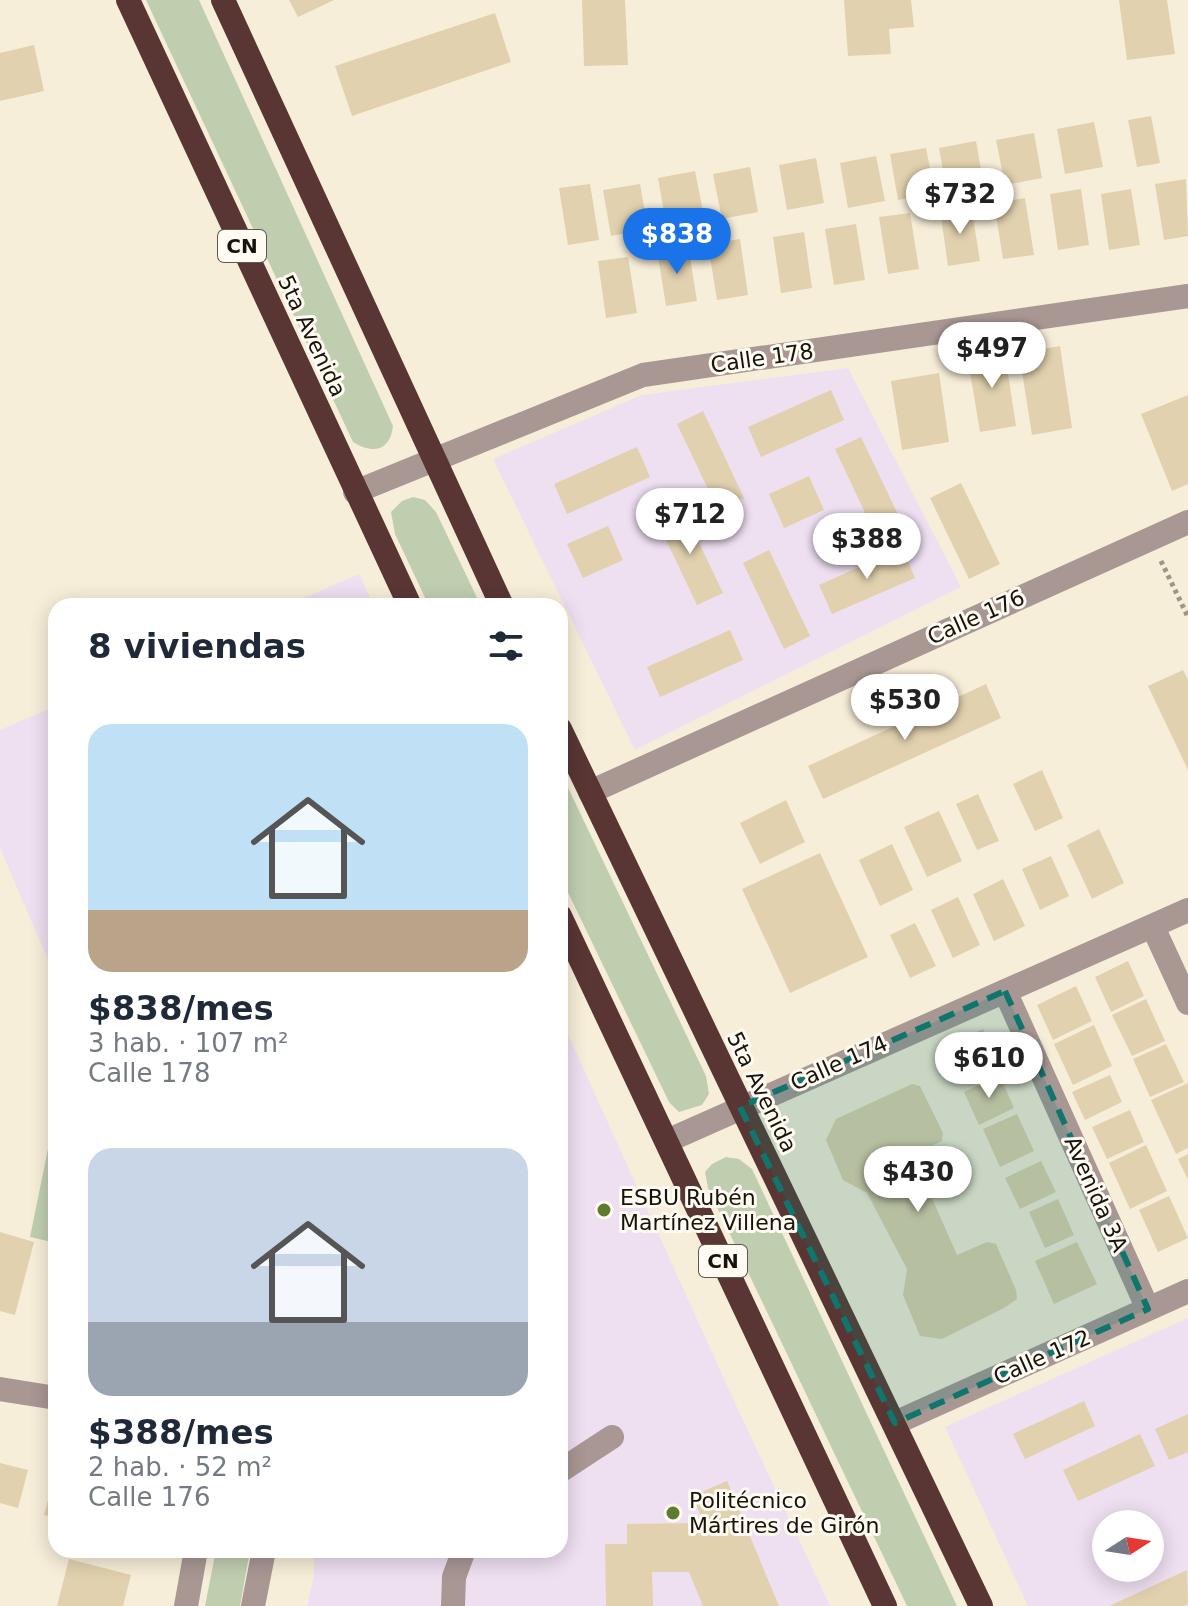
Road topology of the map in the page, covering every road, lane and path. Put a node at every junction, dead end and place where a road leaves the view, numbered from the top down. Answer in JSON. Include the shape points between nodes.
{"nodes":[{"id":1,"x":128,"y":0,"type":"edge"},
{"id":2,"x":223,"y":0,"type":"edge"},
{"id":3,"x":1188,"y":296,"type":"edge"},
{"id":4,"x":432,"y":459,"type":"junction"},
{"id":5,"x":355,"y":492,"type":"junction"},
{"id":6,"x":1185,"y":530,"type":"edge"},
{"id":7,"x":1150,"y":539,"type":"junction"},
{"id":8,"x":406,"y":598,"type":"edge"},
{"id":9,"x":498,"y":598,"type":"edge"},
{"id":10,"x":1188,"y":617,"type":"edge"},
{"id":11,"x":568,"y":746,"type":"edge"},
{"id":12,"x":590,"y":792,"type":"junction"},
{"id":13,"x":1188,"y":910,"type":"edge"},
{"id":14,"x":1153,"y":927,"type":"junction"},
{"id":15,"x":568,"y":933,"type":"edge"},
{"id":16,"x":1005,"y":991,"type":"junction"},
{"id":17,"x":1188,"y":1003,"type":"edge"},
{"id":18,"x":740,"y":1107,"type":"junction"},
{"id":19,"x":667,"y":1141,"type":"junction"},
{"id":20,"x":1188,"y":1291,"type":"edge"},
{"id":21,"x":1148,"y":1309,"type":"junction"},
{"id":22,"x":0,"y":1389,"type":"edge"},
{"id":23,"x":48,"y":1397,"type":"edge"},
{"id":24,"x":895,"y":1423,"type":"junction"},
{"id":25,"x":612,"y":1437,"type":"dead end"},
{"id":26,"x":568,"y":1466,"type":"edge"},
{"id":27,"x":195,"y":1558,"type":"edge"},
{"id":28,"x":262,"y":1558,"type":"edge"},
{"id":29,"x":461,"y":1558,"type":"edge"},
{"id":30,"x":186,"y":1606,"type":"edge"},
{"id":31,"x":253,"y":1606,"type":"edge"},
{"id":32,"x":453,"y":1606,"type":"edge"},
{"id":33,"x":885,"y":1606,"type":"edge"},
{"id":34,"x":981,"y":1606,"type":"edge"}],
"edges":[{"from":1,"to":5,"type":"highway","name":"5ta Avenida","number":"CN"},
{"from":2,"to":4,"type":"highway"},
{"from":3,"to":4,"type":"street","name":"Calle 178","via":[[643,375]]},
{"from":4,"to":5,"type":"street","name":"Calle 178"},
{"from":4,"to":9,"type":"highway"},
{"from":5,"to":8,"type":"highway","name":"5ta Avenida","number":"CN"},
{"from":6,"to":7,"type":"street","name":"Calle 176"},
{"from":7,"to":10,"type":"path"},
{"from":7,"to":12,"type":"street","name":"Calle 176"},
{"from":11,"to":12,"type":"highway","name":"5ta Avenida"},
{"from":12,"to":18,"type":"highway","name":"5ta Avenida"},
{"from":13,"to":14,"type":"street","name":"Calle 174"},
{"from":14,"to":16,"type":"street","name":"Calle 174"},
{"from":14,"to":17,"type":"street"},
{"from":15,"to":19,"type":"highway","number":"CN"},
{"from":16,"to":18,"type":"street","name":"Calle 174"},
{"from":16,"to":21,"type":"street","name":"Avenida 3A"},
{"from":18,"to":19,"type":"street","name":"Calle 174"},
{"from":18,"to":24,"type":"highway","name":"5ta Avenida"},
{"from":19,"to":33,"type":"highway","number":"CN"},
{"from":20,"to":21,"type":"street","name":"Calle 172"},
{"from":21,"to":24,"type":"street","name":"Calle 172"},
{"from":22,"to":23,"type":"street"},
{"from":24,"to":34,"type":"highway","name":"5ta Avenida"},
{"from":25,"to":26,"type":"street"},
{"from":27,"to":30,"type":"street"},
{"from":28,"to":31,"type":"street"},
{"from":29,"to":32,"type":"street"}]}
